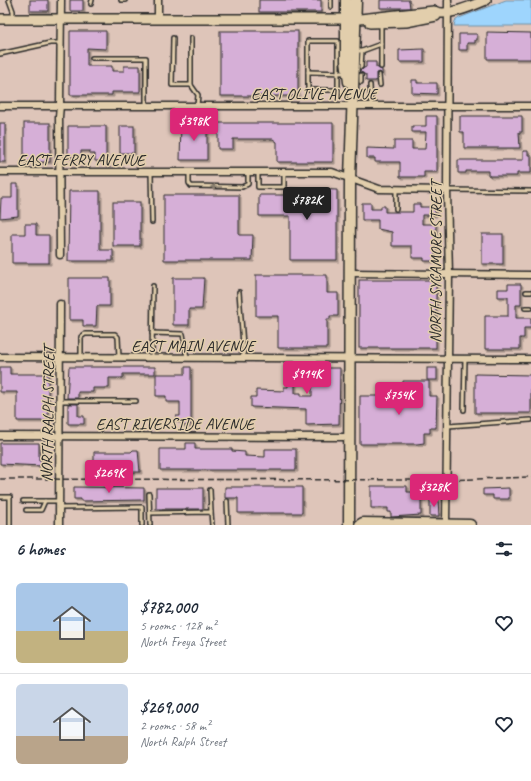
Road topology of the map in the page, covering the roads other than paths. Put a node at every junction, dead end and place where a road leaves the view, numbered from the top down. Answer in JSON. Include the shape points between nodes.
{"nodes":[{"id":1,"x":9,"y":0,"type":"edge"},
{"id":2,"x":62,"y":0,"type":"edge"},
{"id":3,"x":92,"y":0,"type":"edge"},
{"id":4,"x":121,"y":0,"type":"edge"},
{"id":5,"x":125,"y":0,"type":"edge"},
{"id":6,"x":158,"y":0,"type":"edge"},
{"id":7,"x":331,"y":0,"type":"edge"},
{"id":8,"x":346,"y":0,"type":"edge"},
{"id":9,"x":356,"y":0,"type":"edge"},
{"id":10,"x":448,"y":0,"type":"edge"},
{"id":11,"x":486,"y":0,"type":"edge"},
{"id":12,"x":91,"y":4,"type":"dead end"},
{"id":13,"x":331,"y":7,"type":"dead end"},
{"id":14,"x":448,"y":13,"type":"junction"},
{"id":15,"x":439,"y":14,"type":"junction"},
{"id":16,"x":0,"y":19,"type":"edge"},
{"id":17,"x":13,"y":19,"type":"junction"},
{"id":18,"x":61,"y":19,"type":"junction"},
{"id":19,"x":158,"y":19,"type":"junction"},
{"id":20,"x":354,"y":19,"type":"junction"},
{"id":21,"x":380,"y":23,"type":"junction"},
{"id":22,"x":173,"y":38,"type":"dead end"},
{"id":23,"x":191,"y":38,"type":"dead end"},
{"id":24,"x":61,"y":43,"type":"junction"},
{"id":25,"x":381,"y":44,"type":"junction"},
{"id":26,"x":358,"y":51,"type":"junction"},
{"id":27,"x":0,"y":54,"type":"edge"},
{"id":28,"x":92,"y":58,"type":"dead end"},
{"id":29,"x":362,"y":66,"type":"dead end"},
{"id":30,"x":380,"y":66,"type":"dead end"},
{"id":31,"x":308,"y":72,"type":"junction"},
{"id":32,"x":343,"y":73,"type":"junction"},
{"id":33,"x":380,"y":76,"type":"dead end"},
{"id":34,"x":191,"y":85,"type":"junction"},
{"id":35,"x":370,"y":85,"type":"dead end"},
{"id":36,"x":380,"y":85,"type":"dead end"},
{"id":37,"x":60,"y":105,"type":"junction"},
{"id":38,"x":0,"y":106,"type":"edge"},
{"id":39,"x":146,"y":106,"type":"junction"},
{"id":40,"x":197,"y":106,"type":"junction"},
{"id":41,"x":351,"y":106,"type":"junction"},
{"id":42,"x":371,"y":106,"type":"junction"},
{"id":43,"x":448,"y":106,"type":"junction"},
{"id":44,"x":531,"y":106,"type":"edge"},
{"id":45,"x":0,"y":172,"type":"edge"},
{"id":46,"x":60,"y":172,"type":"junction"},
{"id":47,"x":151,"y":172,"type":"junction"},
{"id":48,"x":189,"y":172,"type":"junction"},
{"id":49,"x":248,"y":172,"type":"junction"},
{"id":50,"x":258,"y":172,"type":"junction"},
{"id":51,"x":284,"y":172,"type":"junction"},
{"id":52,"x":350,"y":178,"type":"junction"},
{"id":53,"x":396,"y":189,"type":"junction"},
{"id":54,"x":447,"y":190,"type":"junction"},
{"id":55,"x":531,"y":191,"type":"edge"},
{"id":56,"x":396,"y":209,"type":"dead end"},
{"id":57,"x":152,"y":222,"type":"dead end"},
{"id":58,"x":60,"y":256,"type":"dead end"},
{"id":59,"x":351,"y":273,"type":"junction"},
{"id":60,"x":531,"y":274,"type":"edge"},
{"id":61,"x":449,"y":275,"type":"junction"},
{"id":62,"x":153,"y":286,"type":"dead end"},
{"id":63,"x":239,"y":292,"type":"dead end"},
{"id":64,"x":526,"y":292,"type":"dead end"},
{"id":65,"x":531,"y":292,"type":"edge"},
{"id":66,"x":60,"y":304,"type":"dead end"},
{"id":67,"x":526,"y":308,"type":"dead end"},
{"id":68,"x":531,"y":308,"type":"edge"},
{"id":69,"x":152,"y":333,"type":"junction"},
{"id":70,"x":0,"y":357,"type":"edge"},
{"id":71,"x":350,"y":357,"type":"junction"},
{"id":72,"x":61,"y":358,"type":"junction"},
{"id":73,"x":81,"y":358,"type":"junction"},
{"id":74,"x":119,"y":358,"type":"junction"},
{"id":75,"x":152,"y":358,"type":"junction"},
{"id":76,"x":187,"y":358,"type":"junction"},
{"id":77,"x":244,"y":358,"type":"junction"},
{"id":78,"x":448,"y":358,"type":"junction"},
{"id":79,"x":465,"y":358,"type":"junction"},
{"id":80,"x":531,"y":359,"type":"edge"},
{"id":81,"x":60,"y":401,"type":"junction"},
{"id":82,"x":136,"y":401,"type":"dead end"},
{"id":83,"x":464,"y":410,"type":"dead end"},
{"id":84,"x":531,"y":420,"type":"edge"},
{"id":85,"x":448,"y":426,"type":"junction"},
{"id":86,"x":0,"y":436,"type":"edge"},
{"id":87,"x":60,"y":436,"type":"junction"},
{"id":88,"x":350,"y":437,"type":"junction"},
{"id":89,"x":210,"y":490,"type":"dead end"},
{"id":90,"x":149,"y":494,"type":"dead end"},
{"id":91,"x":0,"y":497,"type":"edge"},
{"id":92,"x":23,"y":501,"type":"dead end"},
{"id":93,"x":45,"y":501,"type":"junction"},
{"id":94,"x":59,"y":501,"type":"junction"},
{"id":95,"x":227,"y":501,"type":"dead end"},
{"id":96,"x":58,"y":508,"type":"junction"},
{"id":97,"x":26,"y":510,"type":"dead end"},
{"id":98,"x":211,"y":512,"type":"junction"},
{"id":99,"x":150,"y":513,"type":"junction"},
{"id":100,"x":446,"y":524,"type":"junction"},
{"id":101,"x":10,"y":525,"type":"edge"},
{"id":102,"x":59,"y":525,"type":"edge"},
{"id":103,"x":142,"y":525,"type":"edge"},
{"id":104,"x":150,"y":525,"type":"edge"},
{"id":105,"x":212,"y":525,"type":"edge"},
{"id":106,"x":228,"y":525,"type":"edge"},
{"id":107,"x":349,"y":525,"type":"edge"},
{"id":108,"x":360,"y":525,"type":"edge"},
{"id":109,"x":470,"y":525,"type":"edge"}],
"edges":[{"from":1,"to":17,"type":"lane"},
{"from":2,"to":18,"type":"street"},
{"from":3,"to":12,"type":"lane"},
{"from":4,"to":5,"type":"lane"},
{"from":6,"to":19,"type":"street"},
{"from":7,"to":13,"type":"lane"},
{"from":8,"to":20,"type":"main road"},
{"from":9,"to":20,"type":"main road"},
{"from":10,"to":14,"type":"street","name":"NORTH SYCAMORE STREET"},
{"from":11,"to":14,"type":"street"},
{"from":14,"to":15,"type":"street"},
{"from":14,"to":43,"type":"street","name":"NORTH SYCAMORE STREET"},
{"from":15,"to":20,"type":"street","via":[[434,12]]},
{"from":15,"to":21,"type":"street","via":[[406,22]]},
{"from":16,"to":17,"type":"street"},
{"from":17,"to":18,"type":"street"},
{"from":18,"to":19,"type":"street"},
{"from":18,"to":24,"type":"street"},
{"from":19,"to":20,"type":"street"},
{"from":20,"to":21,"type":"street","via":[[365,23]]},
{"from":20,"to":26,"type":"main road"},
{"from":20,"to":32,"type":"main road"},
{"from":21,"to":25,"type":"lane"},
{"from":22,"to":34,"type":"lane","via":[[172,85]]},
{"from":23,"to":34,"type":"lane"},
{"from":24,"to":27,"type":"lane"},
{"from":24,"to":37,"type":"street"},
{"from":25,"to":26,"type":"lane"},
{"from":25,"to":30,"type":"lane"},
{"from":26,"to":29,"type":"lane"},
{"from":26,"to":41,"type":"main road"},
{"from":28,"to":39,"type":"lane","via":[[146,58]]},
{"from":31,"to":32,"type":"lane"},
{"from":31,"to":32,"type":"lane","via":[[308,90],[338,90]]},
{"from":31,"to":32,"type":"lane","via":[[308,41],[338,41]]},
{"from":32,"to":41,"type":"main road"},
{"from":33,"to":36,"type":"lane"},
{"from":34,"to":40,"type":"lane","via":[[198,95]]},
{"from":35,"to":42,"type":"lane"},
{"from":37,"to":38,"type":"street","name":"EAST OLIVE AVENUE"},
{"from":37,"to":39,"type":"street","name":"EAST OLIVE AVENUE"},
{"from":37,"to":46,"type":"street"},
{"from":39,"to":40,"type":"street","name":"EAST OLIVE AVENUE"},
{"from":40,"to":41,"type":"street","name":"EAST OLIVE AVENUE"},
{"from":41,"to":42,"type":"street","name":"EAST OLIVE AVENUE"},
{"from":41,"to":52,"type":"main road"},
{"from":42,"to":43,"type":"street","name":"EAST OLIVE AVENUE"},
{"from":43,"to":44,"type":"street","name":"EAST OLIVE AVENUE"},
{"from":43,"to":54,"type":"street","name":"NORTH SYCAMORE STREET"},
{"from":45,"to":46,"type":"street","name":"EAST FERRY AVENUE"},
{"from":46,"to":47,"type":"street","name":"EAST FERRY AVENUE"},
{"from":46,"to":58,"type":"street"},
{"from":47,"to":48,"type":"street","name":"EAST FERRY AVENUE"},
{"from":47,"to":57,"type":"lane"},
{"from":48,"to":49,"type":"street","name":"EAST FERRY AVENUE"},
{"from":49,"to":48,"type":"lane","one_way":true,"via":[[248,184],[242,187],[191,186]]},
{"from":49,"to":50,"type":"street","name":"EAST FERRY AVENUE"},
{"from":50,"to":51,"type":"street","name":"EAST FERRY AVENUE"},
{"from":50,"to":51,"type":"lane","via":[[258,187],[284,187]]},
{"from":51,"to":52,"type":"street","name":"EAST FERRY AVENUE","via":[[332,172]]},
{"from":52,"to":53,"type":"street","name":"EAST FERRY AVENUE","via":[[372,188]]},
{"from":52,"to":59,"type":"main road"},
{"from":53,"to":54,"type":"street","name":"EAST FERRY AVENUE"},
{"from":53,"to":56,"type":"lane"},
{"from":54,"to":55,"type":"lane"},
{"from":54,"to":61,"type":"street","name":"NORTH SYCAMORE STREET"},
{"from":59,"to":61,"type":"street"},
{"from":59,"to":71,"type":"main road"},
{"from":60,"to":61,"type":"street"},
{"from":61,"to":78,"type":"street","name":"NORTH SYCAMORE STREET"},
{"from":62,"to":69,"type":"lane"},
{"from":63,"to":77,"type":"lane"},
{"from":64,"to":65,"type":"lane"},
{"from":66,"to":72,"type":"street","name":"NORTH RALPH STREET"},
{"from":67,"to":68,"type":"lane"},
{"from":69,"to":75,"type":"lane"},
{"from":69,"to":76,"type":"lane","via":[[183,334]]},
{"from":70,"to":72,"type":"street","name":"EAST MAIN AVENUE"},
{"from":71,"to":77,"type":"street","name":"EAST MAIN AVENUE"},
{"from":71,"to":78,"type":"street","name":"EAST MAIN AVENUE"},
{"from":71,"to":88,"type":"main road"},
{"from":72,"to":73,"type":"street","name":"EAST MAIN AVENUE"},
{"from":72,"to":81,"type":"street","name":"NORTH RALPH STREET"},
{"from":73,"to":74,"type":"street","name":"EAST MAIN AVENUE"},
{"from":73,"to":74,"type":"lane","via":[[82,338],[85,334],[115,334],[118,337]]},
{"from":74,"to":75,"type":"street","name":"EAST MAIN AVENUE"},
{"from":75,"to":76,"type":"street","name":"EAST MAIN AVENUE"},
{"from":76,"to":77,"type":"street","name":"EAST MAIN AVENUE"},
{"from":78,"to":79,"type":"street","name":"EAST MAIN AVENUE"},
{"from":78,"to":85,"type":"street","name":"NORTH SYCAMORE STREET"},
{"from":79,"to":80,"type":"street","name":"EAST MAIN AVENUE"},
{"from":79,"to":83,"type":"lane"},
{"from":81,"to":82,"type":"lane"},
{"from":81,"to":87,"type":"street","name":"NORTH RALPH STREET"},
{"from":84,"to":85,"type":"lane"},
{"from":85,"to":100,"type":"street","name":"NORTH SYCAMORE STREET"},
{"from":86,"to":87,"type":"street","name":"EAST RIVERSIDE AVENUE"},
{"from":87,"to":88,"type":"street","name":"EAST RIVERSIDE AVENUE"},
{"from":87,"to":94,"type":"street","name":"NORTH RALPH STREET"},
{"from":88,"to":107,"type":"main road"},
{"from":89,"to":98,"type":"lane"},
{"from":90,"to":99,"type":"lane"},
{"from":91,"to":101,"type":"lane","via":[[10,497]]},
{"from":92,"to":93,"type":"lane"},
{"from":93,"to":94,"type":"lane"},
{"from":93,"to":97,"type":"lane","via":[[41,510]]},
{"from":94,"to":96,"type":"street","name":"NORTH RALPH STREET"},
{"from":95,"to":106,"type":"lane"},
{"from":96,"to":102,"type":"street","name":"NORTH RALPH STREET"},
{"from":96,"to":103,"type":"lane","via":[[142,507]]},
{"from":98,"to":99,"type":"lane"},
{"from":98,"to":105,"type":"lane"},
{"from":99,"to":104,"type":"lane"},
{"from":100,"to":108,"type":"main road"},
{"from":100,"to":109,"type":"main road"}]}
